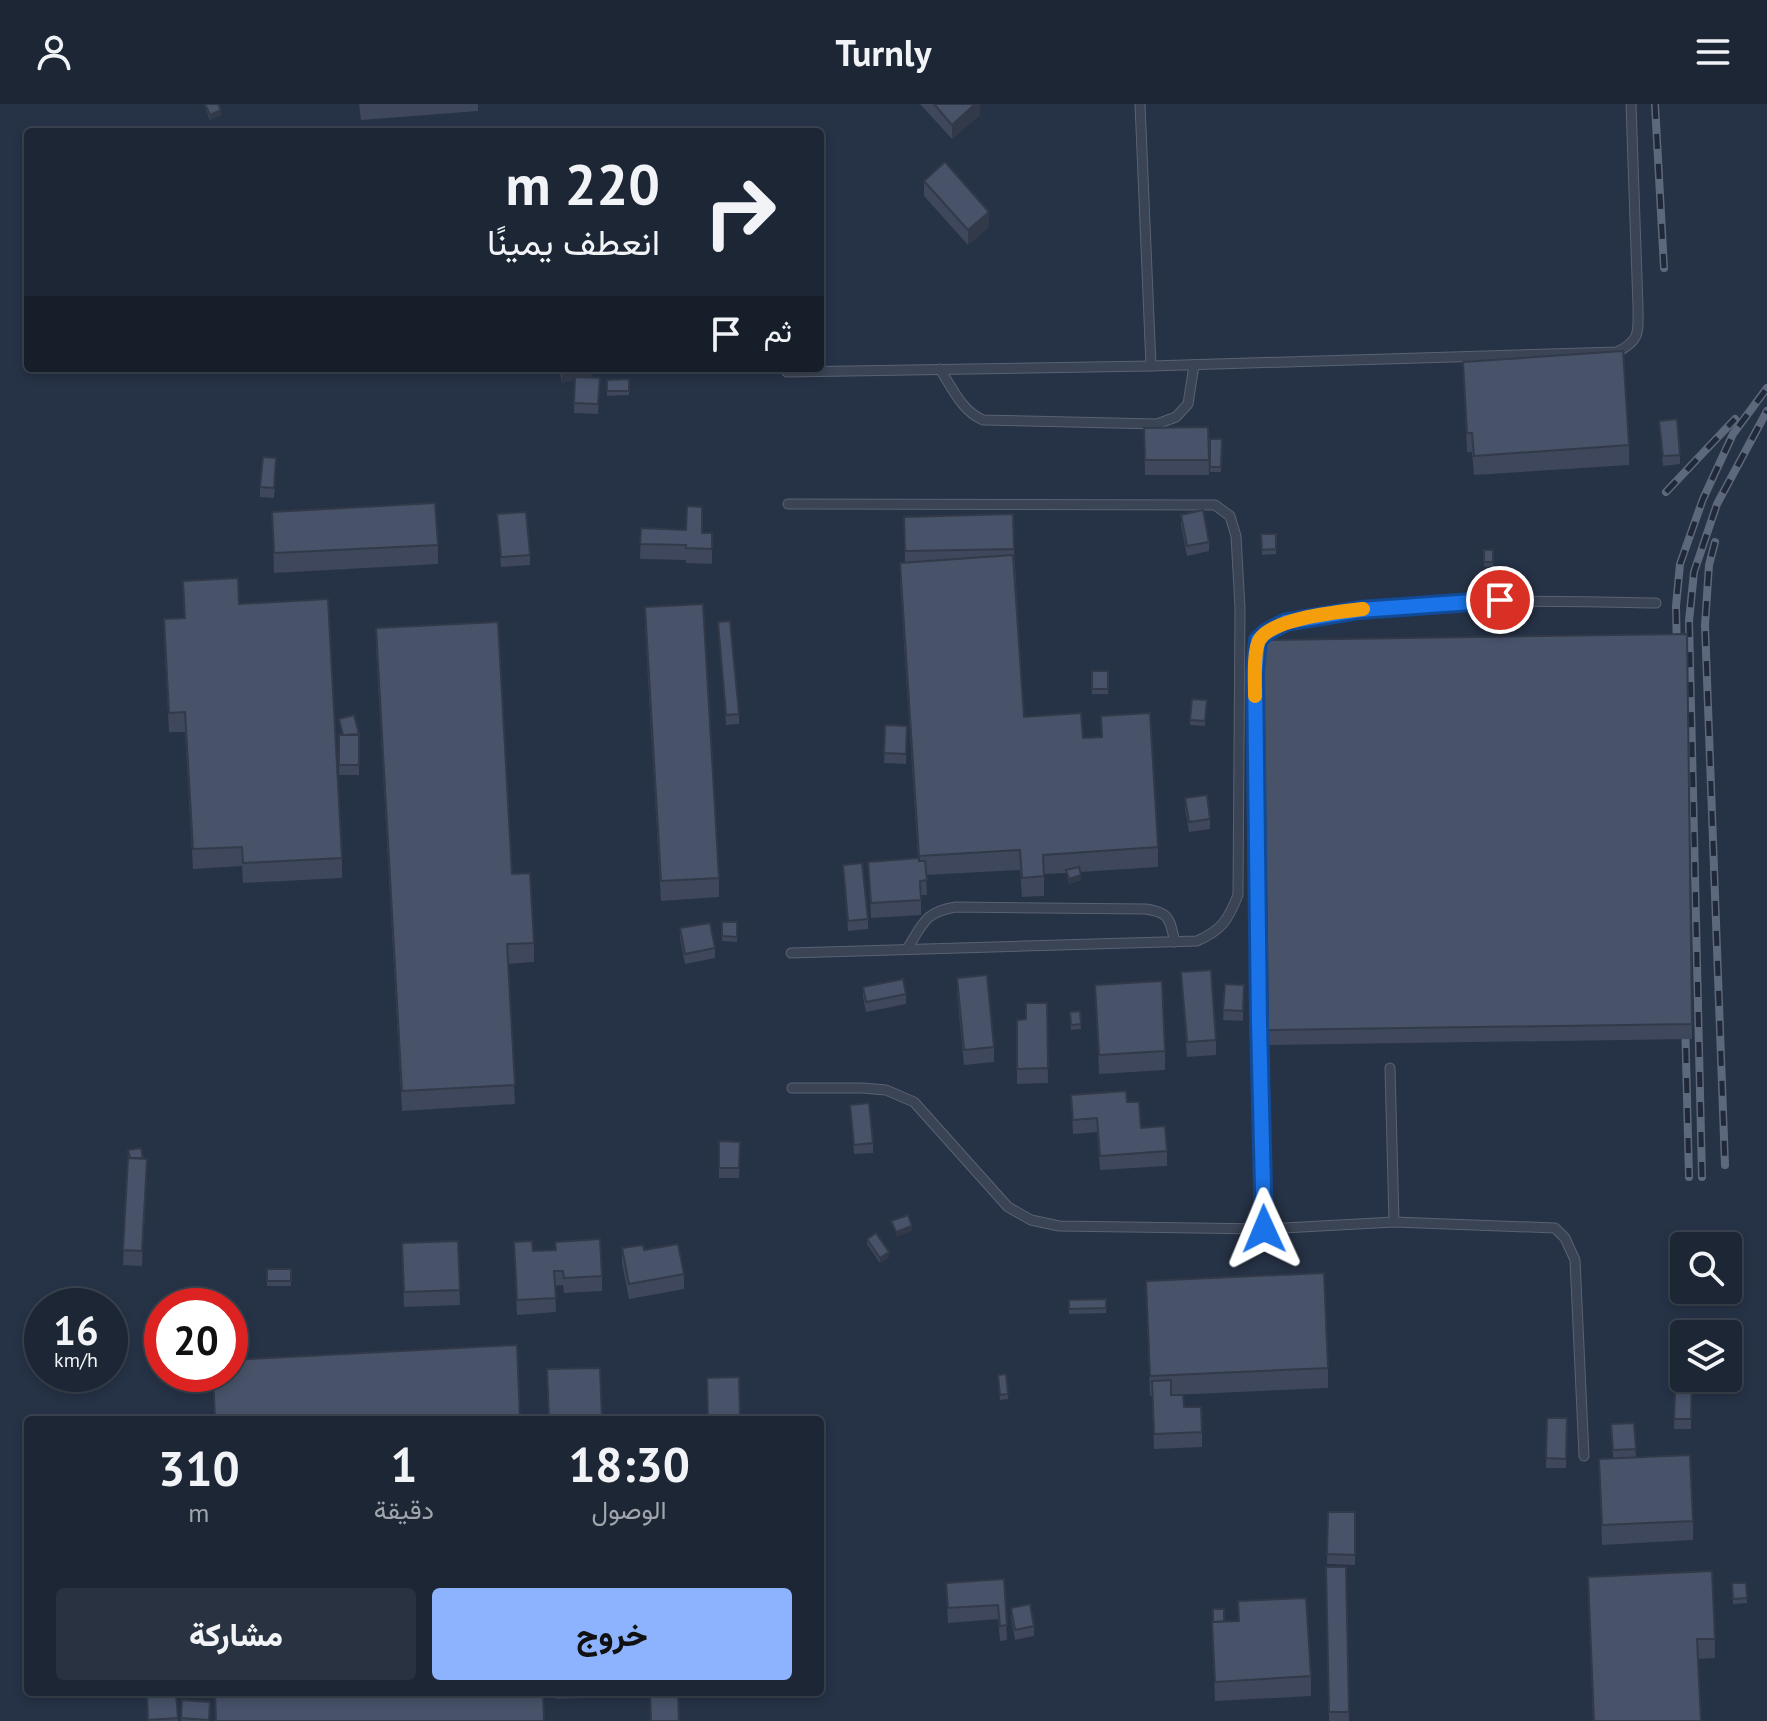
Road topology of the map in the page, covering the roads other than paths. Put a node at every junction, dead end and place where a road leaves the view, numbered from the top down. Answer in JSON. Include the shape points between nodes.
{"nodes":[{"id":1,"x":1140,"y":104,"type":"edge"},
{"id":2,"x":1631,"y":104,"type":"edge"},
{"id":3,"x":1194,"y":365,"type":"junction"},
{"id":4,"x":1151,"y":366,"type":"junction"},
{"id":5,"x":940,"y":369,"type":"junction"},
{"id":6,"x":824,"y":371,"type":"edge"},
{"id":7,"x":788,"y":504,"type":"dead end"},
{"id":8,"x":1656,"y":603,"type":"dead end"},
{"id":9,"x":1175,"y":942,"type":"junction"},
{"id":10,"x":907,"y":949,"type":"junction"},
{"id":11,"x":791,"y":953,"type":"dead end"},
{"id":12,"x":1390,"y":1068,"type":"dead end"},
{"id":13,"x":792,"y":1088,"type":"dead end"},
{"id":14,"x":1394,"y":1222,"type":"junction"},
{"id":15,"x":1264,"y":1229,"type":"junction"},
{"id":16,"x":1584,"y":1456,"type":"dead end"}],
"edges":[{"from":1,"to":4,"type":"lane"},
{"from":2,"to":3,"type":"lane","via":[[1638,307],[1638,333],[1631,345],[1617,352]]},
{"from":3,"to":4,"type":"lane"},
{"from":3,"to":5,"type":"lane","via":[[1188,404],[1176,417],[1157,424],[983,420],[964,407]]},
{"from":4,"to":5,"type":"lane"},
{"from":5,"to":6,"type":"lane"},
{"from":7,"to":9,"type":"lane","via":[[1215,505],[1230,516],[1240,608],[1238,895],[1229,919],[1214,934]]},
{"from":8,"to":15,"type":"lane","via":[[1500,600],[1360,610],[1286,622],[1258,640]]},
{"from":9,"to":10,"type":"lane"},
{"from":9,"to":10,"type":"lane","via":[[1169,918],[1160,911],[956,907],[927,917]]},
{"from":10,"to":11,"type":"lane"},
{"from":12,"to":14,"type":"lane"},
{"from":13,"to":15,"type":"lane","via":[[886,1090],[914,1102],[1008,1207],[1031,1220],[1059,1226]]},
{"from":14,"to":15,"type":"lane"},
{"from":14,"to":16,"type":"lane","via":[[1555,1228],[1565,1238],[1575,1260]]}]}
